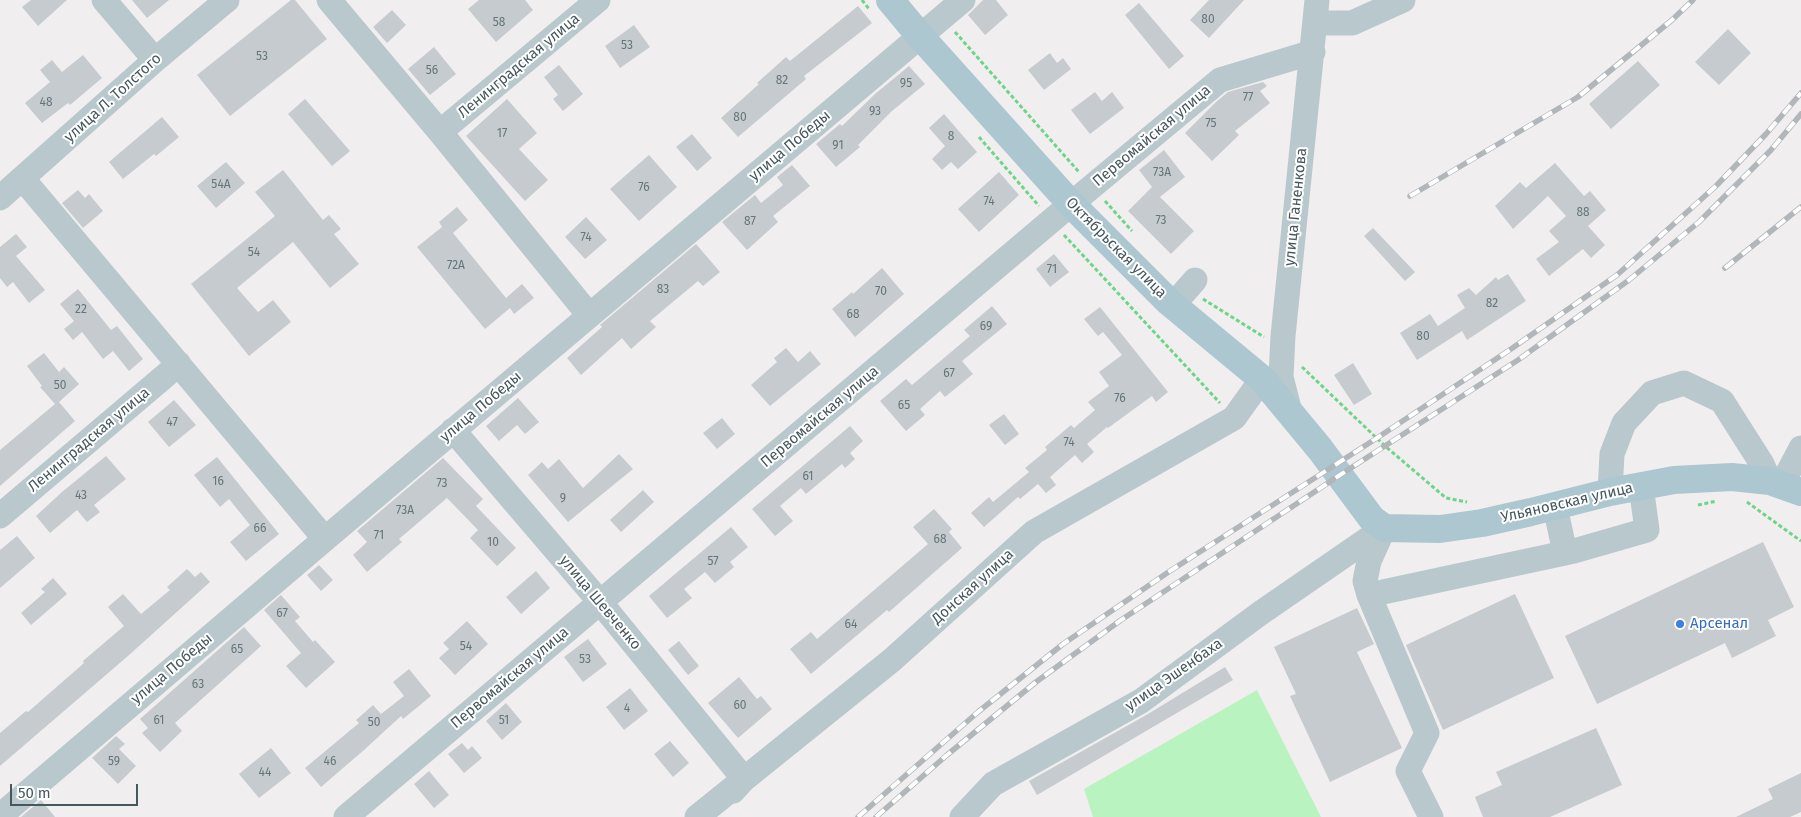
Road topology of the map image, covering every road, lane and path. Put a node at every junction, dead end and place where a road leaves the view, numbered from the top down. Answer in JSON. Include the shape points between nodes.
{"nodes":[{"id":1,"x":104,"y":0,"type":"edge"},
{"id":2,"x":227,"y":0,"type":"edge"},
{"id":3,"x":328,"y":0,"type":"edge"},
{"id":4,"x":598,"y":0,"type":"edge"},
{"id":5,"x":890,"y":0,"type":"edge"},
{"id":6,"x":964,"y":0,"type":"edge"},
{"id":7,"x":1403,"y":0,"type":"edge"},
{"id":8,"x":1316,"y":11,"type":"edge"},
{"id":9,"x":920,"y":36,"type":"junction"},
{"id":10,"x":1313,"y":52,"type":"junction"},
{"id":11,"x":155,"y":60,"type":"junction"},
{"id":12,"x":440,"y":132,"type":"junction"},
{"id":13,"x":23,"y":179,"type":"junction"},
{"id":14,"x":0,"y":198,"type":"edge"},
{"id":15,"x":1071,"y":204,"type":"junction"},
{"id":16,"x":1195,"y":280,"type":"dead end"},
{"id":17,"x":1173,"y":305,"type":"junction"},
{"id":18,"x":589,"y":315,"type":"junction"},
{"id":19,"x":179,"y":364,"type":"junction"},
{"id":20,"x":1262,"y":379,"type":"junction"},
{"id":21,"x":1290,"y":412,"type":"junction"},
{"id":22,"x":453,"y":430,"type":"junction"},
{"id":23,"x":1801,"y":448,"type":"edge"},
{"id":24,"x":1641,"y":486,"type":"junction"},
{"id":25,"x":1784,"y":486,"type":"edge"},
{"id":26,"x":1610,"y":492,"type":"junction"},
{"id":27,"x":1740,"y":497,"type":"dead end"},
{"id":28,"x":1723,"y":500,"type":"dead end"},
{"id":29,"x":1698,"y":505,"type":"dead end"},
{"id":30,"x":1554,"y":506,"type":"junction"},
{"id":31,"x":0,"y":516,"type":"edge"},
{"id":32,"x":1384,"y":528,"type":"junction"},
{"id":33,"x":324,"y":539,"type":"junction"},
{"id":34,"x":1801,"y":541,"type":"edge"},
{"id":35,"x":1565,"y":553,"type":"junction"},
{"id":36,"x":1369,"y":595,"type":"junction"},
{"id":37,"x":600,"y":602,"type":"junction"},
{"id":38,"x":744,"y":779,"type":"junction"},
{"id":39,"x":0,"y":816,"type":"edge"},
{"id":40,"x":346,"y":817,"type":"edge"},
{"id":41,"x":697,"y":817,"type":"edge"},
{"id":42,"x":709,"y":817,"type":"edge"},
{"id":43,"x":962,"y":817,"type":"edge"},
{"id":44,"x":1431,"y":817,"type":"edge"}],
"edges":[{"from":1,"to":11,"type":"street"},
{"from":2,"to":11,"type":"street","name":"улица Л. Толстого"},
{"from":3,"to":12,"type":"street"},
{"from":4,"to":12,"type":"street","name":"Ленинградская улица"},
{"from":5,"to":9,"type":"main road","name":"Октябрьская улица"},
{"from":6,"to":9,"type":"street","name":"улица Победы"},
{"from":7,"to":8,"type":"street","via":[[1352,23]]},
{"from":8,"to":10,"type":"street","name":"улица Ганенкова"},
{"from":9,"to":15,"type":"main road","name":"Октябрьская улица"},
{"from":9,"to":18,"type":"street","name":"улица Победы"},
{"from":10,"to":15,"type":"street","name":"Первомайская улица","via":[[1220,80]]},
{"from":10,"to":21,"type":"street","name":"улица Ганенкова","via":[[1283,336],[1281,377]]},
{"from":11,"to":13,"type":"street","name":"улица Л. Толстого"},
{"from":12,"to":18,"type":"street"},
{"from":13,"to":14,"type":"street","name":"улица Л. Толстого"},
{"from":13,"to":19,"type":"street"},
{"from":15,"to":17,"type":"main road","name":"Октябрьская улица"},
{"from":15,"to":37,"type":"street","name":"Первомайская улица"},
{"from":16,"to":17,"type":"street"},
{"from":17,"to":20,"type":"main road","name":"Октябрьская улица"},
{"from":18,"to":22,"type":"street","name":"улица Победы"},
{"from":19,"to":31,"type":"street","name":"Ленинградская улица"},
{"from":19,"to":33,"type":"street"},
{"from":20,"to":21,"type":"main road","name":"Октябрьская улица"},
{"from":20,"to":38,"type":"street","name":"Донская улица","via":[[1234,418],[1034,532],[892,660]]},
{"from":21,"to":32,"type":"main road","name":"Октябрьская улица","via":[[1372,519]]},
{"from":22,"to":33,"type":"street","name":"улица Победы"},
{"from":22,"to":37,"type":"street","name":"улица Шевченко"},
{"from":23,"to":25,"type":"street"},
{"from":24,"to":25,"type":"main road","name":"Ульяновская улица","via":[[1732,476]]},
{"from":24,"to":26,"type":"main road","name":"Ульяновская улица"},
{"from":24,"to":35,"type":"street","via":[[1647,530]]},
{"from":25,"to":26,"type":"street","via":[[1762,464],[1722,401],[1684,383],[1652,393],[1624,423],[1612,454]]},
{"from":26,"to":30,"type":"main road","name":"Ульяновская улица"},
{"from":27,"to":34,"type":"path"},
{"from":28,"to":29,"type":"path"},
{"from":30,"to":32,"type":"main road","name":"Ульяновская улица","via":[[1440,529]]},
{"from":30,"to":35,"type":"street"},
{"from":32,"to":36,"type":"street","via":[[1365,580]]},
{"from":32,"to":43,"type":"street","name":"улица Эшенбаха","via":[[1141,701],[993,784]]},
{"from":33,"to":39,"type":"street","name":"улица Победы"},
{"from":35,"to":36,"type":"street"},
{"from":36,"to":44,"type":"street","via":[[1427,733],[1408,771]]},
{"from":37,"to":38,"type":"street","name":"улица Шевченко"},
{"from":37,"to":40,"type":"street","name":"Первомайская улица"},
{"from":38,"to":41,"type":"street","name":"Донская улица"},
{"from":38,"to":42,"type":"street"}]}
